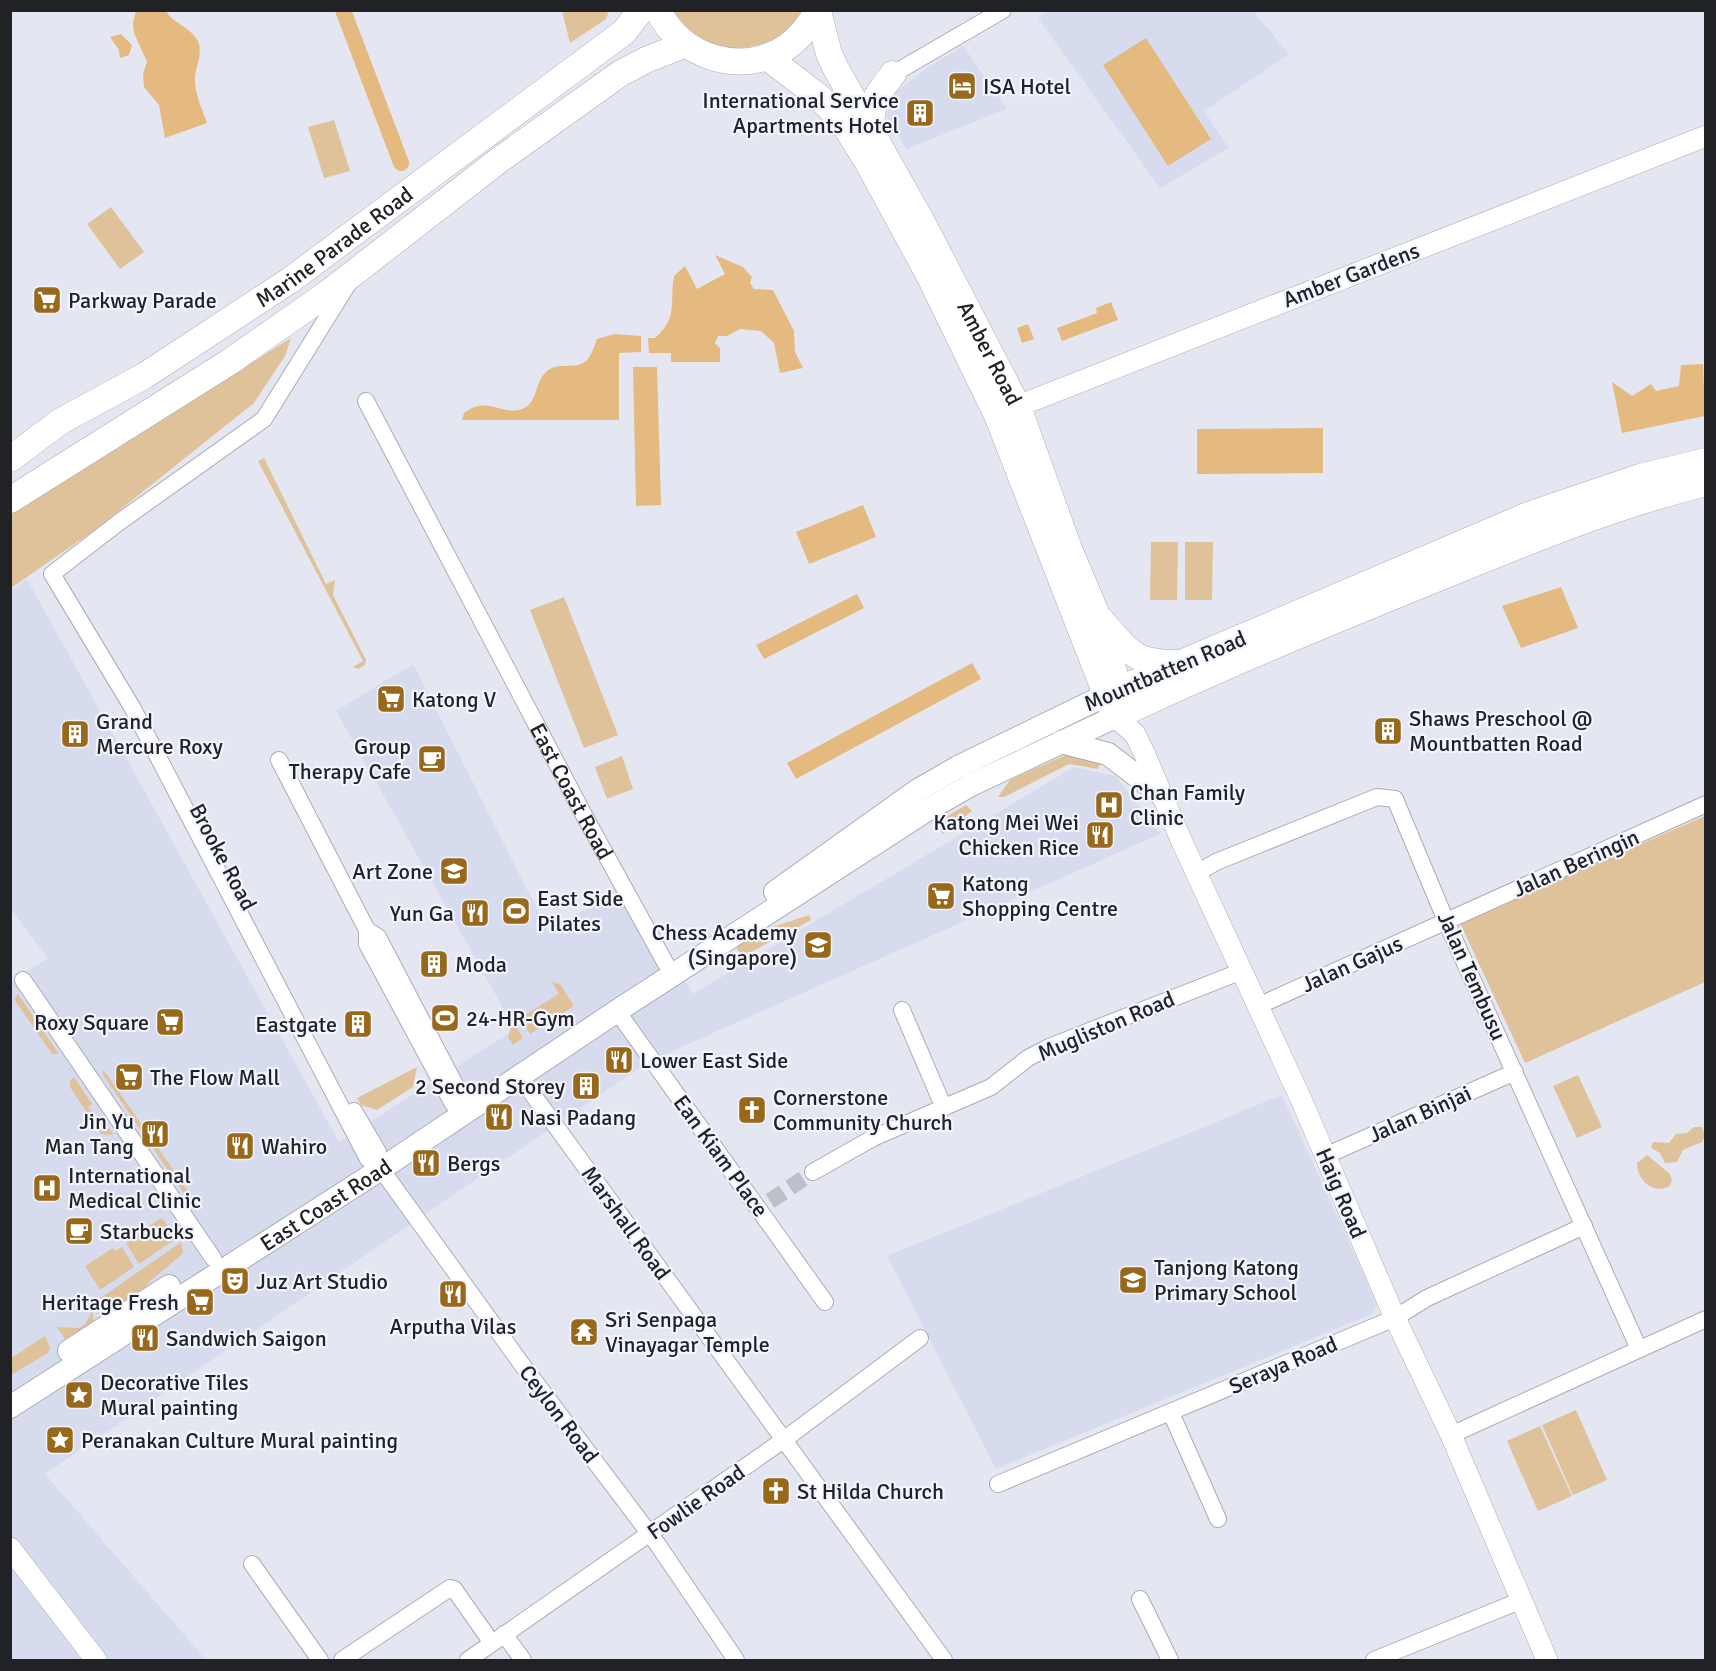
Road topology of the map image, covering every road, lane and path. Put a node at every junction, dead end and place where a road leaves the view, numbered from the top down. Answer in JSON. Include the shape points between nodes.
{"nodes":[{"id":1,"x":641,"y":10,"type":"edge"},
{"id":2,"x":658,"y":10,"type":"edge"},
{"id":3,"x":1003,"y":10,"type":"edge"},
{"id":4,"x":818,"y":11,"type":"edge"},
{"id":5,"x":684,"y":45,"type":"junction"},
{"id":6,"x":767,"y":57,"type":"junction"},
{"id":7,"x":893,"y":74,"type":"junction"},
{"id":8,"x":840,"y":75,"type":"junction"},
{"id":9,"x":871,"y":133,"type":"junction"},
{"id":10,"x":1706,"y":136,"type":"edge"},
{"id":11,"x":354,"y":273,"type":"junction"},
{"id":12,"x":366,"y":401,"type":"dead end"},
{"id":13,"x":1007,"y":411,"type":"junction"},
{"id":14,"x":10,"y":459,"type":"edge"},
{"id":15,"x":1706,"y":460,"type":"edge"},
{"id":16,"x":1706,"y":483,"type":"edge"},
{"id":17,"x":10,"y":500,"type":"edge"},
{"id":18,"x":56,"y":570,"type":"joint"},
{"id":19,"x":1096,"y":614,"type":"junction"},
{"id":20,"x":1186,"y":663,"type":"junction"},
{"id":21,"x":1120,"y":708,"type":"junction"},
{"id":22,"x":1061,"y":742,"type":"junction"},
{"id":23,"x":279,"y":760,"type":"dead end"},
{"id":24,"x":1163,"y":796,"type":"junction"},
{"id":25,"x":1706,"y":804,"type":"edge"},
{"id":26,"x":1197,"y":873,"type":"junction"},
{"id":27,"x":1446,"y":921,"type":"junction"},
{"id":28,"x":1242,"y":970,"type":"junction"},
{"id":29,"x":668,"y":971,"type":"junction"},
{"id":30,"x":23,"y":980,"type":"dead end"},
{"id":31,"x":1258,"y":1006,"type":"junction"},
{"id":32,"x":902,"y":1010,"type":"dead end"},
{"id":33,"x":616,"y":1011,"type":"junction"},
{"id":34,"x":1515,"y":1072,"type":"junction"},
{"id":35,"x":520,"y":1077,"type":"junction"},
{"id":36,"x":457,"y":1101,"type":"junction"},
{"id":37,"x":944,"y":1108,"type":"junction"},
{"id":38,"x":1325,"y":1156,"type":"junction"},
{"id":39,"x":376,"y":1160,"type":"junction"},
{"id":40,"x":813,"y":1172,"type":"tunnel mouth"},
{"id":41,"x":1584,"y":1226,"type":"junction"},
{"id":42,"x":213,"y":1258,"type":"junction"},
{"id":43,"x":825,"y":1302,"type":"dead end"},
{"id":44,"x":1395,"y":1317,"type":"junction"},
{"id":45,"x":1706,"y":1319,"type":"edge"},
{"id":46,"x":920,"y":1338,"type":"dead end"},
{"id":47,"x":1639,"y":1348,"type":"junction"},
{"id":48,"x":10,"y":1388,"type":"edge"},
{"id":49,"x":10,"y":1407,"type":"edge"},
{"id":50,"x":1171,"y":1413,"type":"junction"},
{"id":51,"x":1451,"y":1435,"type":"junction"},
{"id":52,"x":785,"y":1439,"type":"junction"},
{"id":53,"x":998,"y":1484,"type":"dead end"},
{"id":54,"x":1218,"y":1519,"type":"dead end"},
{"id":55,"x":650,"y":1534,"type":"junction"},
{"id":56,"x":10,"y":1548,"type":"edge"},
{"id":57,"x":252,"y":1564,"type":"dead end"},
{"id":58,"x":1140,"y":1599,"type":"dead end"},
{"id":59,"x":1522,"y":1600,"type":"junction"},
{"id":60,"x":498,"y":1639,"type":"junction"},
{"id":61,"x":96,"y":1660,"type":"edge"},
{"id":62,"x":320,"y":1660,"type":"edge"},
{"id":63,"x":342,"y":1660,"type":"edge"},
{"id":64,"x":468,"y":1660,"type":"edge"},
{"id":65,"x":523,"y":1660,"type":"edge"},
{"id":66,"x":735,"y":1660,"type":"edge"},
{"id":67,"x":944,"y":1660,"type":"edge"},
{"id":68,"x":1170,"y":1660,"type":"edge"},
{"id":69,"x":1374,"y":1660,"type":"edge"},
{"id":70,"x":1547,"y":1660,"type":"edge"}],
"edges":[{"from":1,"to":14,"type":"main road","name":"Marine Parade Road","via":[[624,32],[289,281],[144,376],[61,421]]},
{"from":2,"to":5,"type":"main road","name":"Amber Road","via":[[664,24]]},
{"from":3,"to":7,"type":"street"},
{"from":4,"to":6,"type":"main road","name":"Amber Road","via":[[797,38]]},
{"from":4,"to":8,"type":"main road","name":"Amber Road","via":[[829,54]]},
{"from":5,"to":6,"type":"main road","name":"Amber Road","via":[[710,58],[729,61]]},
{"from":5,"to":11,"type":"main road","name":"Marine Parade Road","via":[[621,73],[498,161]]},
{"from":6,"to":13,"type":"main road","name":"Amber Road","via":[[818,96],[842,121]]},
{"from":7,"to":8,"type":"main road","via":[[871,79]]},
{"from":7,"to":9,"type":"main road","via":[[877,93],[871,108]]},
{"from":8,"to":9,"type":"main road","name":"Amber Road"},
{"from":9,"to":13,"type":"main road","name":"Amber Road","via":[[921,220]]},
{"from":10,"to":13,"type":"street","name":"Amber Gardens"},
{"from":11,"to":17,"type":"main road","name":"Marine Parade Road","via":[[175,399]]},
{"from":11,"to":18,"type":"street","name":"Marine Parade Road","via":[[264,419]]},
{"from":12,"to":29,"type":"street","name":"East Coast Road"},
{"from":13,"to":19,"type":"main road","name":"Amber Road"},
{"from":13,"to":21,"type":"main road","name":"Amber Road"},
{"from":15,"to":20,"type":"main road","name":"Mountbatten Road","via":[[1640,477],[1531,514]]},
{"from":16,"to":21,"type":"main road","name":"Mountbatten Road","via":[[1648,497],[1585,519]]},
{"from":18,"to":39,"type":"street","name":"Brooke Road"},
{"from":19,"to":20,"type":"main road","via":[[1141,659],[1152,663]]},
{"from":19,"to":21,"type":"main road","name":"Amber Road"},
{"from":20,"to":21,"type":"main road","name":"Mountbatten Road"},
{"from":21,"to":22,"type":"main road","name":"Mountbatten Road"},
{"from":21,"to":24,"type":"street","name":"Haig Road"},
{"from":21,"to":29,"type":"main road","name":"Mountbatten Road","via":[[958,767],[918,790]]},
{"from":22,"to":24,"type":"main road","via":[[1108,754]]},
{"from":22,"to":29,"type":"main road","name":"Mountbatten Road","via":[[927,810]]},
{"from":23,"to":36,"type":"street","via":[[367,930],[378,937],[419,1030]]},
{"from":24,"to":26,"type":"street","name":"Haig Road"},
{"from":25,"to":27,"type":"street","name":"Jalan Beringin"},
{"from":26,"to":27,"type":"street","name":"Jalan Tembusu","via":[[1377,796],[1389,796],[1398,803]]},
{"from":26,"to":28,"type":"street","name":"Haig Road"},
{"from":27,"to":31,"type":"street","name":"Jalan Gajus"},
{"from":27,"to":34,"type":"street","name":"Jalan Tembusu"},
{"from":28,"to":31,"type":"street","name":"Haig Road"},
{"from":28,"to":37,"type":"street","name":"Mugliston Road","via":[[1048,1047],[991,1087]]},
{"from":29,"to":33,"type":"main road","name":"East Coast Road"},
{"from":29,"to":36,"type":"main road","name":"East Coast Road"},
{"from":30,"to":42,"type":"street"},
{"from":31,"to":38,"type":"street","name":"Haig Road"},
{"from":32,"to":37,"type":"street"},
{"from":33,"to":35,"type":"main road","name":"East Coast Road"},
{"from":33,"to":43,"type":"street","name":"Ean Kiam Place","via":[[764,1205]]},
{"from":34,"to":38,"type":"street","name":"Jalan Binjai"},
{"from":34,"to":41,"type":"street","name":"Jalan Tembusu"},
{"from":35,"to":39,"type":"main road","name":"East Coast Road"},
{"from":35,"to":52,"type":"street","name":"Marshall Road"},
{"from":36,"to":39,"type":"main road","name":"East Coast Road"},
{"from":37,"to":40,"type":"street","name":"Mugliston Road","via":[[873,1138]]},
{"from":38,"to":44,"type":"street","name":"Haig Road"},
{"from":39,"to":42,"type":"main road","name":"East Coast Road"},
{"from":39,"to":49,"type":"main road","name":"East Coast Road"},
{"from":39,"to":55,"type":"street","name":"Ceylon Road","via":[[523,1366]]},
{"from":41,"to":44,"type":"street","via":[[1427,1298]]},
{"from":41,"to":47,"type":"street","name":"Jalan Tembusu"},
{"from":42,"to":48,"type":"main road","name":"East Coast Road"},
{"from":44,"to":50,"type":"street","name":"Seraya Road"},
{"from":44,"to":51,"type":"street","name":"Haig Road"},
{"from":45,"to":47,"type":"street"},
{"from":46,"to":52,"type":"street","name":"Fowlie Road"},
{"from":47,"to":51,"type":"street"},
{"from":50,"to":53,"type":"street","name":"Seraya Road"},
{"from":50,"to":54,"type":"street"},
{"from":51,"to":59,"type":"street","name":"Haig Road"},
{"from":52,"to":55,"type":"street","name":"Fowlie Road"},
{"from":52,"to":67,"type":"street","name":"Marshall Road"},
{"from":55,"to":60,"type":"street","name":"Fowlie Road"},
{"from":55,"to":66,"type":"street","name":"Ceylon Road"},
{"from":56,"to":61,"type":"street"},
{"from":57,"to":62,"type":"street"},
{"from":58,"to":68,"type":"street"},
{"from":59,"to":69,"type":"street"},
{"from":59,"to":70,"type":"street","name":"Haig Road"},
{"from":60,"to":63,"type":"street","via":[[450,1588]]},
{"from":60,"to":64,"type":"street","name":"Fowlie Road"},
{"from":60,"to":65,"type":"street"}]}
